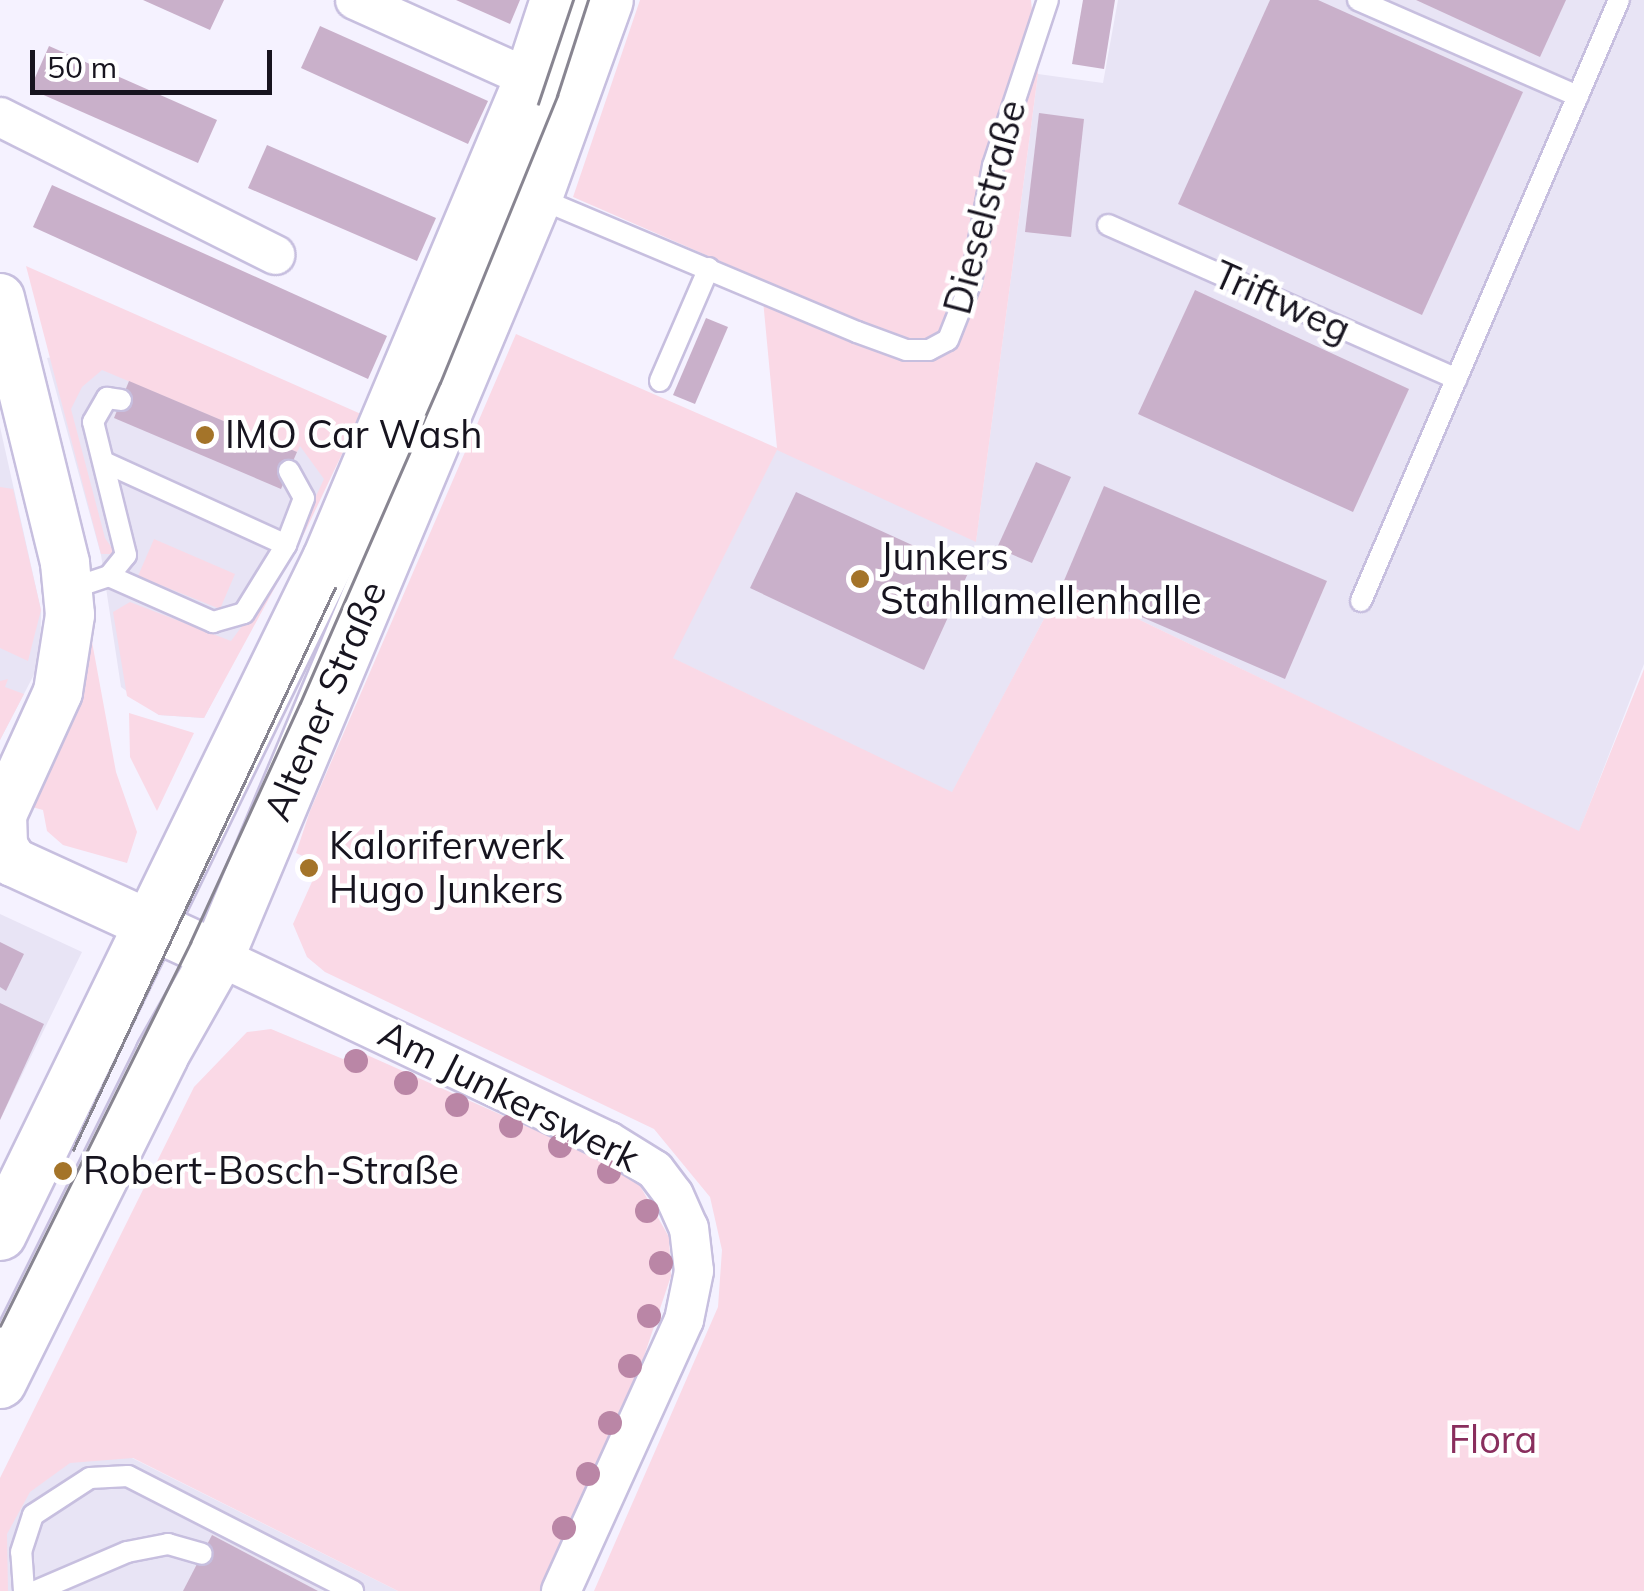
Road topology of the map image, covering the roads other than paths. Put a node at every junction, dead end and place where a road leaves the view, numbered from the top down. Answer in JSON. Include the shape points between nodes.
{"nodes":[{"id":1,"x":356,"y":0,"type":"edge"},
{"id":2,"x":557,"y":0,"type":"edge"},
{"id":3,"x":607,"y":0,"type":"edge"},
{"id":4,"x":1048,"y":0,"type":"edge"},
{"id":5,"x":1358,"y":0,"type":"edge"},
{"id":6,"x":1619,"y":0,"type":"edge"},
{"id":7,"x":531,"y":79,"type":"junction"},
{"id":8,"x":1578,"y":96,"type":"junction"},
{"id":9,"x":0,"y":117,"type":"edge"},
{"id":10,"x":536,"y":197,"type":"junction"},
{"id":11,"x":1108,"y":225,"type":"dead end"},
{"id":12,"x":275,"y":254,"type":"dead end"},
{"id":13,"x":709,"y":268,"type":"junction"},
{"id":14,"x":0,"y":298,"type":"edge"},
{"id":15,"x":1456,"y":379,"type":"junction"},
{"id":16,"x":660,"y":381,"type":"dead end"},
{"id":17,"x":121,"y":400,"type":"dead end"},
{"id":18,"x":104,"y":462,"type":"junction"},
{"id":19,"x":289,"y":471,"type":"dead end"},
{"id":20,"x":286,"y":545,"type":"junction"},
{"id":21,"x":90,"y":582,"type":"junction"},
{"id":22,"x":1361,"y":601,"type":"dead end"},
{"id":23,"x":1,"y":846,"type":"edge"},
{"id":24,"x":149,"y":923,"type":"junction"},
{"id":25,"x":218,"y":956,"type":"junction"},
{"id":26,"x":0,"y":1234,"type":"edge"},
{"id":27,"x":0,"y":1382,"type":"edge"},
{"id":28,"x":202,"y":1554,"type":"dead end"},
{"id":29,"x":24,"y":1591,"type":"edge"},
{"id":30,"x":36,"y":1591,"type":"edge"},
{"id":31,"x":353,"y":1591,"type":"edge"},
{"id":32,"x":561,"y":1591,"type":"edge"}],
"edges":[{"from":1,"to":7,"type":"street"},
{"from":2,"to":7,"type":"main road","name":"Altener Straße"},
{"from":3,"to":10,"type":"main road","name":"Altener Straße"},
{"from":4,"to":13,"type":"lane","name":"Dieselstraße","via":[[992,166],[971,282],[948,340],[929,350],[906,350]]},
{"from":5,"to":8,"type":"lane"},
{"from":6,"to":8,"type":"lane"},
{"from":7,"to":24,"type":"main road","name":"Altener Straße","via":[[329,559]]},
{"from":8,"to":15,"type":"lane"},
{"from":9,"to":12,"type":"street"},
{"from":10,"to":13,"type":"lane","name":"Dieselstraße"},
{"from":10,"to":25,"type":"main road","name":"Altener Straße"},
{"from":11,"to":15,"type":"lane","name":"Triftweg"},
{"from":13,"to":16,"type":"lane"},
{"from":14,"to":21,"type":"street"},
{"from":15,"to":22,"type":"lane"},
{"from":17,"to":18,"type":"lane","via":[[108,398],[93,422]]},
{"from":18,"to":20,"type":"lane"},
{"from":18,"to":21,"type":"lane","via":[[127,548]]},
{"from":19,"to":20,"type":"lane","via":[[304,498]]},
{"from":20,"to":21,"type":"lane","via":[[262,589],[230,621]]},
{"from":21,"to":23,"type":"street","via":[[58,692],[2,815]]},
{"from":23,"to":24,"type":"street","via":[[13,862]]},
{"from":24,"to":25,"type":"street"},
{"from":24,"to":26,"type":"main road","name":"Altener Straße"},
{"from":25,"to":27,"type":"main road","name":"Altener Straße"},
{"from":25,"to":32,"type":"street","name":"Am Junkerswerk","via":[[537,1104],[655,1170],[674,1196],[689,1228],[694,1272],[684,1320]]},
{"from":28,"to":30,"type":"lane","via":[[168,1544],[127,1552]]},
{"from":29,"to":31,"type":"lane","via":[[21,1552],[33,1516],[90,1478],[128,1476]]}]}
